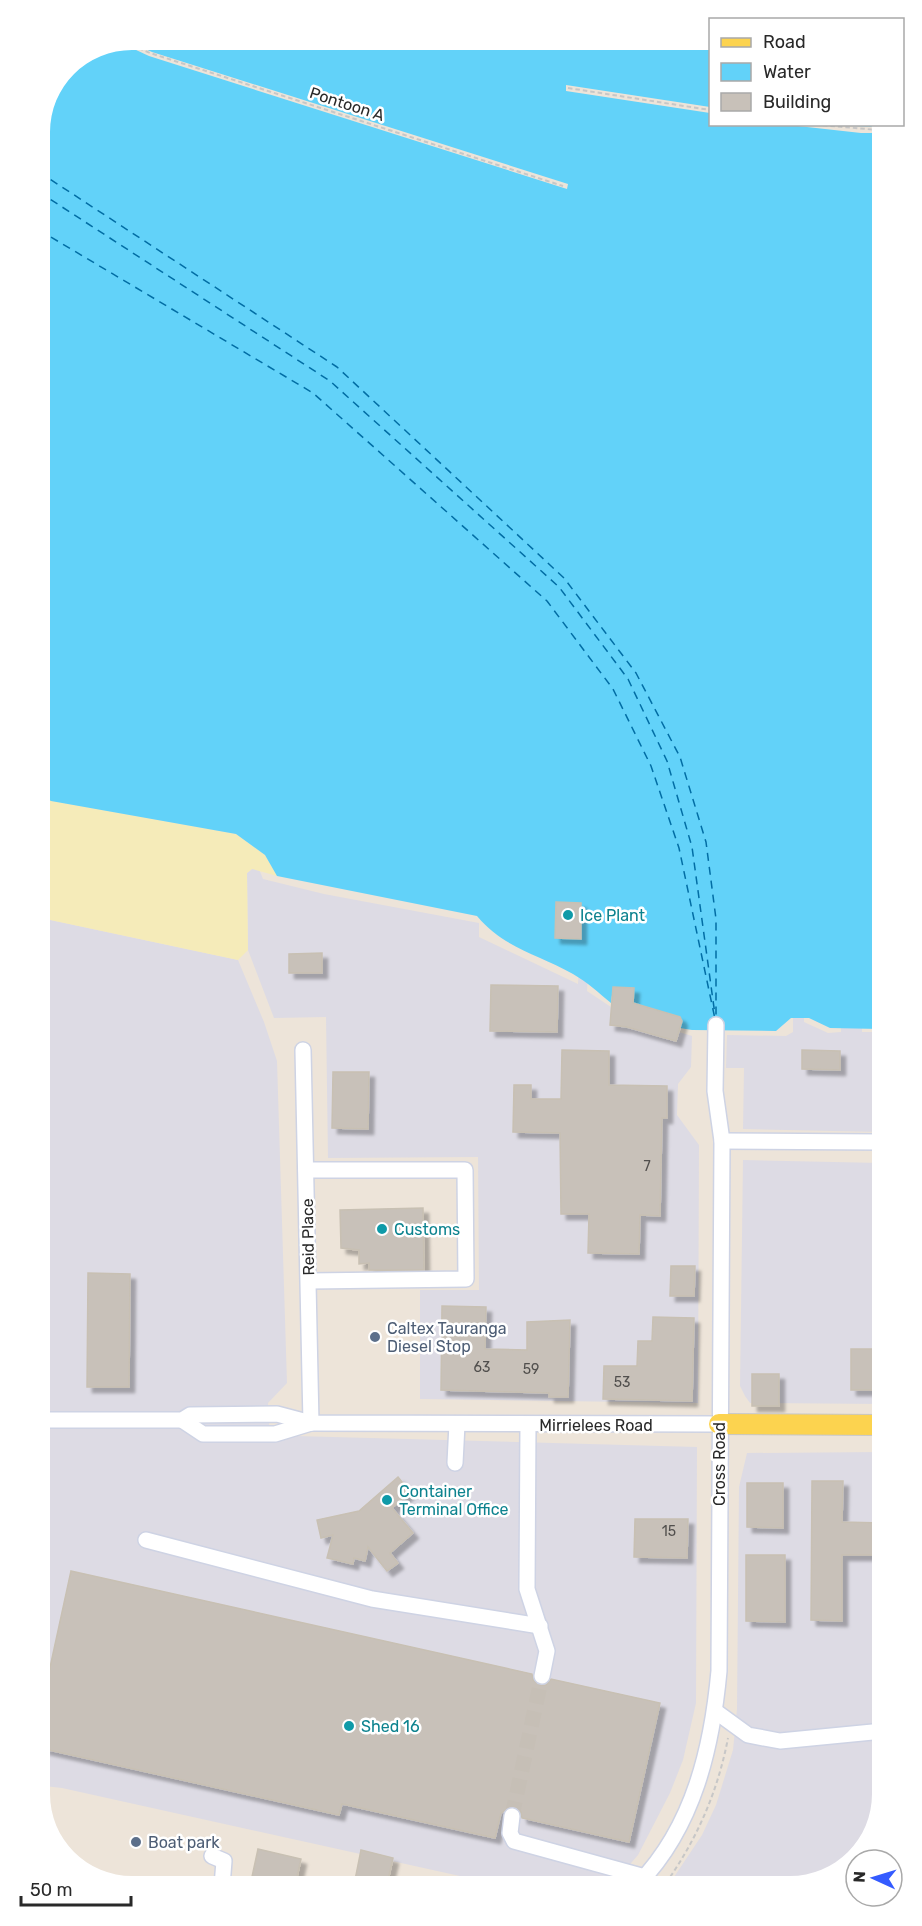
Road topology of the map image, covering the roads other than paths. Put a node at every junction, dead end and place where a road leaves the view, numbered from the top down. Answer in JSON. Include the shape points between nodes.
{"nodes":[{"id":1,"x":712,"y":1026,"type":"dead end"},
{"id":2,"x":303,"y":1050,"type":"dead end"},
{"id":3,"x":722,"y":1141,"type":"junction"},
{"id":4,"x":872,"y":1142,"type":"edge"},
{"id":5,"x":306,"y":1170,"type":"junction"},
{"id":6,"x":309,"y":1281,"type":"junction"},
{"id":7,"x":50,"y":1420,"type":"edge"},
{"id":8,"x":311,"y":1423,"type":"junction"},
{"id":9,"x":457,"y":1424,"type":"junction"},
{"id":10,"x":528,"y":1424,"type":"junction"},
{"id":11,"x":719,"y":1424,"type":"junction"},
{"id":12,"x":872,"y":1425,"type":"edge"},
{"id":13,"x":455,"y":1463,"type":"dead end"},
{"id":14,"x":146,"y":1540,"type":"dead end"},
{"id":15,"x":540,"y":1626,"type":"junction"},
{"id":16,"x":542,"y":1676,"type":"tunnel mouth"},
{"id":17,"x":715,"y":1711,"type":"junction"},
{"id":18,"x":872,"y":1732,"type":"edge"},
{"id":19,"x":512,"y":1816,"type":"tunnel mouth"},
{"id":20,"x":212,"y":1856,"type":"dead end"},
{"id":21,"x":223,"y":1876,"type":"edge"},
{"id":22,"x":629,"y":1876,"type":"edge"},
{"id":23,"x":648,"y":1876,"type":"edge"}],
"edges":[{"from":1,"to":3,"type":"street","name":"Cross Road"},
{"from":2,"to":5,"type":"street","name":"Reid Place"},
{"from":3,"to":4,"type":"street"},
{"from":3,"to":11,"type":"street","name":"Cross Road"},
{"from":5,"to":6,"type":"street","name":"Reid Place"},
{"from":5,"to":6,"type":"street","via":[[465,1170],[466,1279]]},
{"from":6,"to":8,"type":"street","name":"Reid Place"},
{"from":7,"to":8,"type":"street","name":"Mirrielees Road","via":[[182,1420],[190,1415],[277,1414]]},
{"from":8,"to":9,"type":"street","name":"Mirrielees Road"},
{"from":9,"to":10,"type":"street","name":"Mirrielees Road"},
{"from":9,"to":13,"type":"street"},
{"from":10,"to":11,"type":"street","name":"Mirrielees Road"},
{"from":10,"to":15,"type":"street","via":[[527,1589]]},
{"from":11,"to":12,"type":"main road","name":"Mirrielees Road"},
{"from":11,"to":17,"type":"street","name":"Cross Road","via":[[719,1671]]},
{"from":14,"to":15,"type":"street","via":[[372,1599]]},
{"from":15,"to":16,"type":"street","via":[[547,1651]]},
{"from":17,"to":18,"type":"street","via":[[748,1735],[780,1741]]},
{"from":17,"to":23,"type":"street","name":"Cross Road","via":[[697,1788],[683,1821]]},
{"from":19,"to":22,"type":"street","via":[[510,1833],[514,1841]]},
{"from":20,"to":21,"type":"street","via":[[224,1861]]}]}
